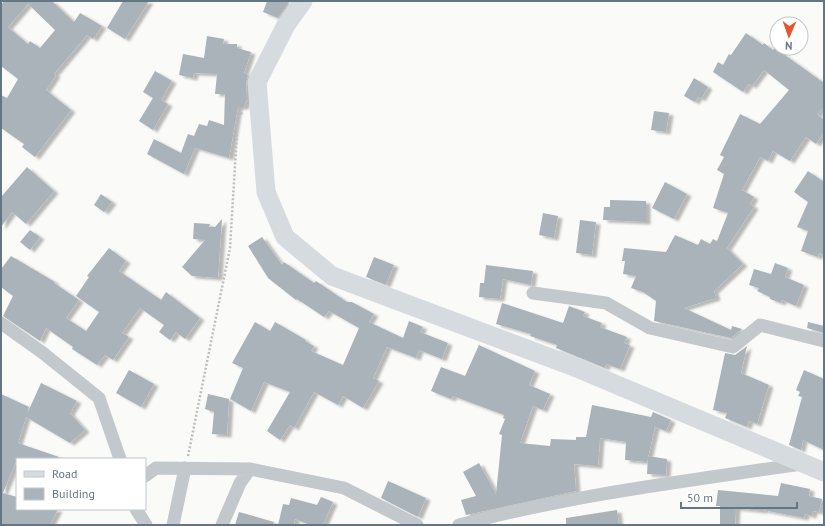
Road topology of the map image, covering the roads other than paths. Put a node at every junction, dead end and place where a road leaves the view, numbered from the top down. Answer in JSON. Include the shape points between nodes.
{"nodes":[{"id":1,"x":303,"y":1,"type":"edge"},
{"id":2,"x":534,"y":293,"type":"dead end"},
{"id":3,"x":1,"y":323,"type":"edge"},
{"id":4,"x":824,"y":341,"type":"edge"},
{"id":5,"x":120,"y":458,"type":"edge"},
{"id":6,"x":801,"y":464,"type":"junction"},
{"id":7,"x":185,"y":468,"type":"junction"},
{"id":8,"x":250,"y":469,"type":"junction"},
{"id":9,"x":824,"y":472,"type":"edge"},
{"id":10,"x":146,"y":475,"type":"edge"},
{"id":11,"x":137,"y":510,"type":"edge"},
{"id":12,"x":146,"y":525,"type":"edge"},
{"id":13,"x":173,"y":525,"type":"edge"},
{"id":14,"x":222,"y":525,"type":"edge"},
{"id":15,"x":417,"y":525,"type":"edge"},
{"id":16,"x":459,"y":525,"type":"edge"}],
"edges":[{"from":1,"to":6,"type":"street","via":[[286,25],[257,82],[266,192],[285,237],[332,276],[572,366]]},
{"from":2,"to":4,"type":"street","via":[[606,303],[650,328],[733,347],[760,325]]},
{"from":3,"to":5,"type":"street","via":[[98,398]]},
{"from":6,"to":9,"type":"street"},
{"from":6,"to":16,"type":"street","via":[[616,492],[492,516]]},
{"from":7,"to":8,"type":"street"},
{"from":7,"to":10,"type":"street","via":[[156,468]]},
{"from":7,"to":13,"type":"street"},
{"from":8,"to":14,"type":"street","via":[[240,484]]},
{"from":8,"to":15,"type":"street","via":[[344,488]]},
{"from":11,"to":12,"type":"street"}]}
